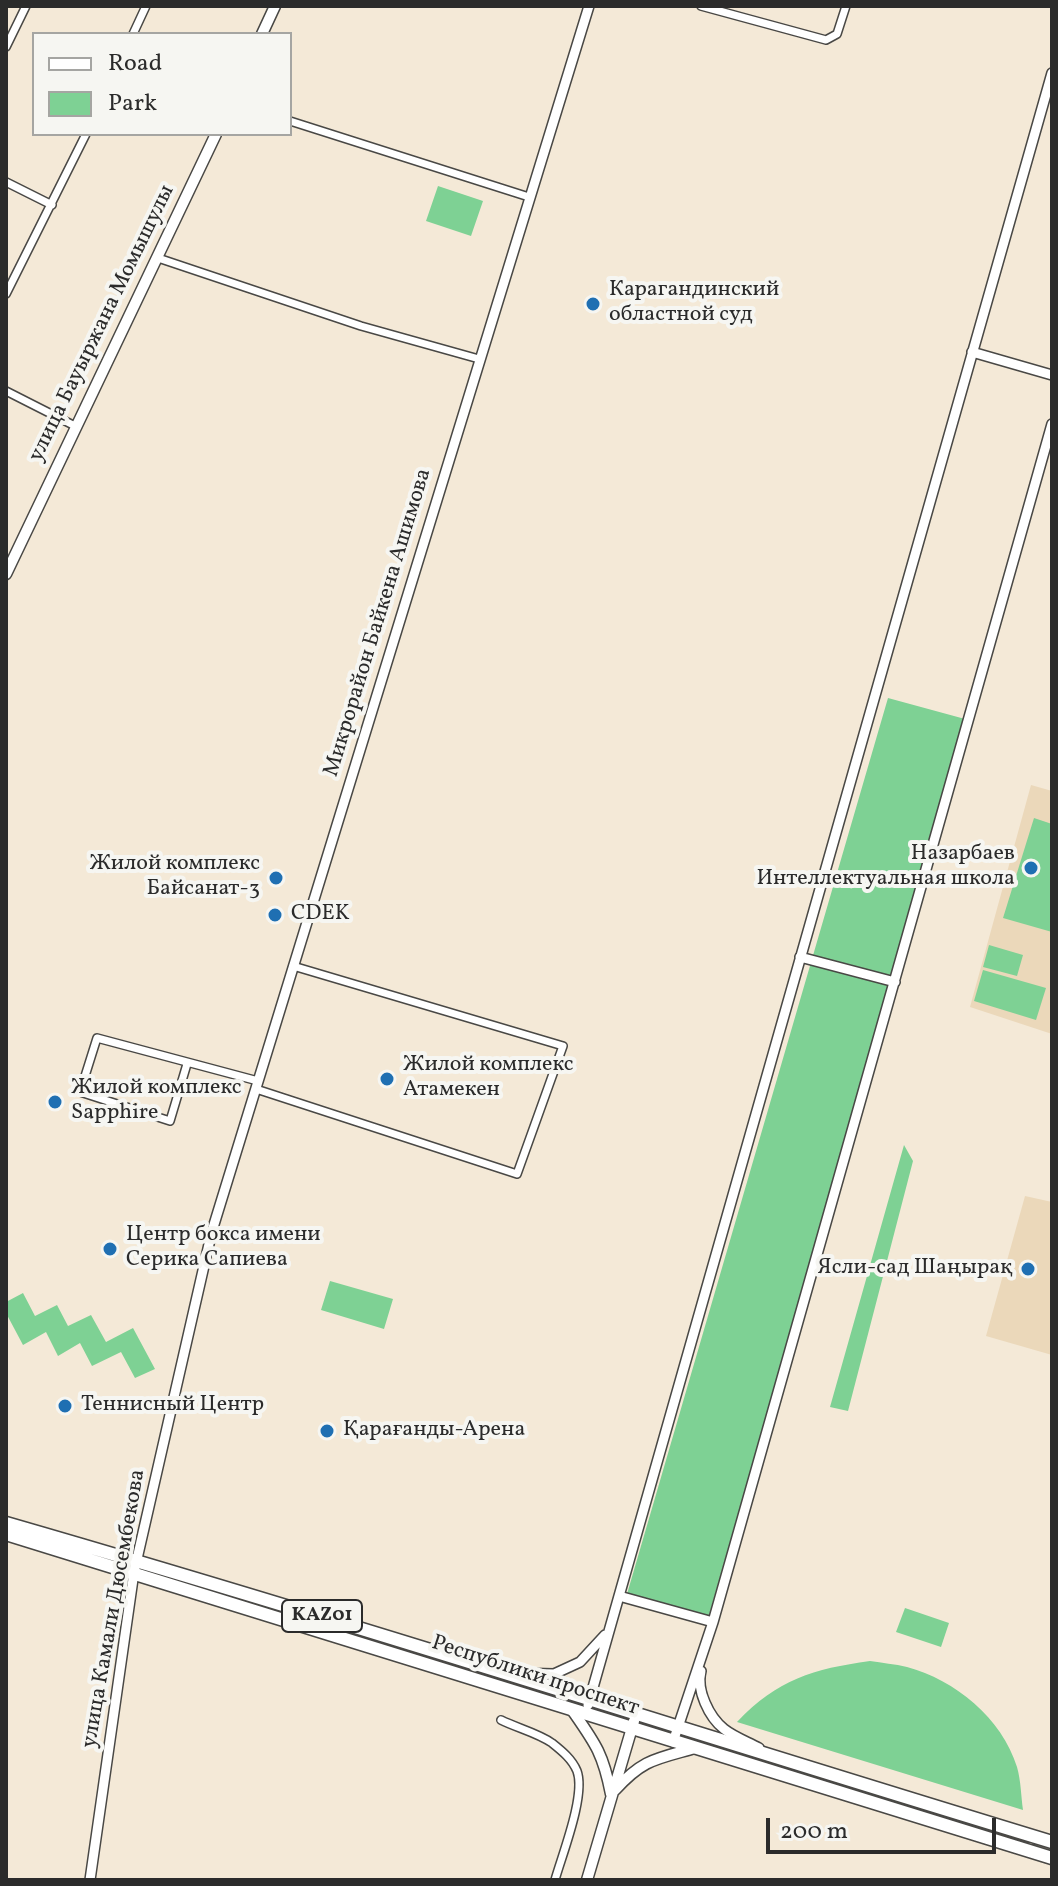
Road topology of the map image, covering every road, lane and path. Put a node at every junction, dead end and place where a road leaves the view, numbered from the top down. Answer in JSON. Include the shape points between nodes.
{"nodes":[{"id":1,"x":26,"y":6,"type":"edge"},
{"id":2,"x":146,"y":6,"type":"edge"},
{"id":3,"x":275,"y":6,"type":"edge"},
{"id":4,"x":589,"y":6,"type":"edge"},
{"id":5,"x":701,"y":6,"type":"edge"},
{"id":6,"x":846,"y":6,"type":"edge"},
{"id":7,"x":134,"y":32,"type":"edge"},
{"id":8,"x":263,"y":32,"type":"edge"},
{"id":9,"x":6,"y":47,"type":"edge"},
{"id":10,"x":1052,"y":73,"type":"edge"},
{"id":11,"x":292,"y":122,"type":"edge"},
{"id":12,"x":85,"y":136,"type":"edge"},
{"id":13,"x":215,"y":136,"type":"edge"},
{"id":14,"x":6,"y":182,"type":"edge"},
{"id":15,"x":529,"y":197,"type":"junction"},
{"id":16,"x":52,"y":205,"type":"junction"},
{"id":17,"x":158,"y":258,"type":"junction"},
{"id":18,"x":6,"y":294,"type":"edge"},
{"id":19,"x":972,"y":352,"type":"junction"},
{"id":20,"x":479,"y":359,"type":"junction"},
{"id":21,"x":1052,"y":375,"type":"edge"},
{"id":22,"x":6,"y":391,"type":"edge"},
{"id":23,"x":1052,"y":424,"type":"edge"},
{"id":24,"x":77,"y":427,"type":"junction"},
{"id":25,"x":6,"y":574,"type":"edge"},
{"id":26,"x":800,"y":957,"type":"junction"},
{"id":27,"x":293,"y":966,"type":"junction"},
{"id":28,"x":895,"y":982,"type":"junction"},
{"id":29,"x":187,"y":1064,"type":"junction"},
{"id":30,"x":257,"y":1085,"type":"junction"},
{"id":31,"x":207,"y":1252,"type":"joint"},
{"id":32,"x":6,"y":1523,"type":"edge"},
{"id":33,"x":6,"y":1534,"type":"edge"},
{"id":34,"x":136,"y":1566,"type":"junction"},
{"id":35,"x":619,"y":1596,"type":"junction"},
{"id":36,"x":713,"y":1622,"type":"junction"},
{"id":37,"x":610,"y":1629,"type":"junction"},
{"id":38,"x":709,"y":1634,"type":"junction"},
{"id":39,"x":506,"y":1673,"type":"junction"},
{"id":40,"x":590,"y":1699,"type":"junction"},
{"id":41,"x":579,"y":1712,"type":"junction"},
{"id":42,"x":637,"y":1714,"type":"junction"},
{"id":43,"x":501,"y":1720,"type":"dead end"},
{"id":44,"x":679,"y":1725,"type":"junction"},
{"id":45,"x":631,"y":1729,"type":"junction"},
{"id":46,"x":673,"y":1742,"type":"junction"},
{"id":47,"x":695,"y":1748,"type":"junction"},
{"id":48,"x":769,"y":1753,"type":"junction"},
{"id":49,"x":611,"y":1794,"type":"junction"},
{"id":50,"x":1049,"y":1839,"type":"edge"},
{"id":51,"x":1052,"y":1858,"type":"edge"},
{"id":52,"x":90,"y":1880,"type":"edge"},
{"id":53,"x":555,"y":1880,"type":"edge"},
{"id":54,"x":587,"y":1880,"type":"edge"}],
"edges":[{"from":1,"to":9,"type":"street"},
{"from":2,"to":7,"type":"street"},
{"from":3,"to":8,"type":"main road"},
{"from":4,"to":15,"type":"main road","name":"Микрорайон Байкена Ашимова"},
{"from":5,"to":6,"type":"street","via":[[826,40],[837,34]]},
{"from":10,"to":19,"type":"main road"},
{"from":11,"to":15,"type":"street"},
{"from":12,"to":16,"type":"street"},
{"from":13,"to":17,"type":"main road","name":"улица Бауыржана Момышулы"},
{"from":14,"to":16,"type":"street"},
{"from":15,"to":20,"type":"main road","name":"Микрорайон Байкена Ашимова"},
{"from":16,"to":18,"type":"street"},
{"from":17,"to":20,"type":"street"},
{"from":17,"to":24,"type":"main road","name":"улица Бауыржана Момышулы"},
{"from":19,"to":21,"type":"main road"},
{"from":19,"to":26,"type":"main road"},
{"from":20,"to":27,"type":"main road","name":"Микрорайон Байкена Ашимова"},
{"from":22,"to":24,"type":"street"},
{"from":23,"to":28,"type":"main road"},
{"from":24,"to":25,"type":"main road","name":"улица Бауыржана Момышулы"},
{"from":26,"to":28,"type":"main road"},
{"from":26,"to":35,"type":"main road"},
{"from":27,"to":30,"type":"main road","name":"Микрорайон Байкена Ашимова"},
{"from":27,"to":30,"type":"street","via":[[563,1046],[517,1174]]},
{"from":28,"to":36,"type":"main road"},
{"from":29,"to":29,"type":"street","via":[[97,1038],[80,1092],[170,1121]]},
{"from":29,"to":30,"type":"street"},
{"from":30,"to":31,"type":"main road","name":"Микрорайон Байкена Ашимова"},
{"from":31,"to":34,"type":"main road","name":"улица Камали Дюсембекова"},
{"from":32,"to":34,"type":"highway","name":"Республики проспект","number":"KАZ01"},
{"from":33,"to":34,"type":"highway","name":"Республики проспект","number":"KАZ01"},
{"from":34,"to":39,"type":"highway","name":"Республики проспект","number":"KАZ01"},
{"from":34,"to":41,"type":"highway","name":"Республики проспект","number":"KАZ01"},
{"from":34,"to":52,"type":"main road","name":"улица Камали Дюсембекова"},
{"from":35,"to":36,"type":"main road"},
{"from":35,"to":37,"type":"main road"},
{"from":36,"to":38,"type":"main road"},
{"from":37,"to":39,"type":"main road","via":[[580,1662],[554,1674]]},
{"from":37,"to":40,"type":"main road"},
{"from":38,"to":44,"type":"main road"},
{"from":38,"to":48,"type":"main road","via":[[700,1678],[713,1716],[723,1728]]},
{"from":39,"to":40,"type":"highway","name":"Республики проспект","number":"KАZ01"},
{"from":40,"to":41,"type":"main road"},
{"from":40,"to":42,"type":"highway","name":"Республики проспект","number":"KАZ01"},
{"from":41,"to":45,"type":"highway","name":"Республики проспект","number":"KАZ01"},
{"from":41,"to":49,"type":"main road","via":[[605,1762]]},
{"from":42,"to":44,"type":"highway","name":"Республики проспект","number":"KАZ01"},
{"from":42,"to":45,"type":"main road"},
{"from":43,"to":53,"type":"street","via":[[550,1741],[571,1759],[578,1774],[578,1794]]},
{"from":44,"to":46,"type":"main road"},
{"from":44,"to":48,"type":"highway","name":"Республики проспект","number":"KАZ01"},
{"from":45,"to":46,"type":"highway","name":"Республики проспект","number":"KАZ01"},
{"from":45,"to":49,"type":"main road"},
{"from":46,"to":47,"type":"highway","name":"Республики проспект","number":"KАZ01"},
{"from":47,"to":49,"type":"main road","via":[[646,1762]]},
{"from":47,"to":51,"type":"highway","name":"Республики проспект","number":"KАZ01"},
{"from":48,"to":50,"type":"highway","name":"Республики проспект","number":"KАZ01"},
{"from":49,"to":54,"type":"main road"}]}
